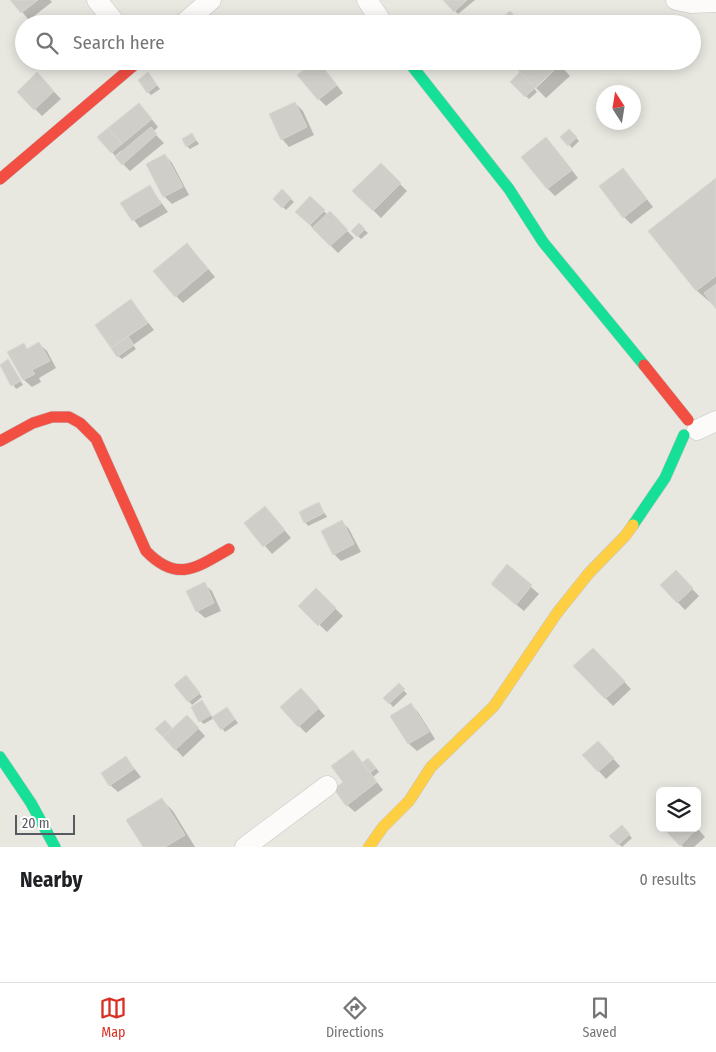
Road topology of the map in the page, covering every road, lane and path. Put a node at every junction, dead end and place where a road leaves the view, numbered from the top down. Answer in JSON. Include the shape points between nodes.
{"nodes":[{"id":1,"x":97,"y":0,"type":"edge"},
{"id":2,"x":211,"y":0,"type":"edge"},
{"id":3,"x":367,"y":0,"type":"edge"},
{"id":4,"x":676,"y":0,"type":"edge"},
{"id":5,"x":716,"y":2,"type":"edge"},
{"id":6,"x":109,"y":15,"type":"edge"},
{"id":7,"x":194,"y":15,"type":"edge"},
{"id":8,"x":377,"y":15,"type":"edge"},
{"id":9,"x":128,"y":70,"type":"edge"},
{"id":10,"x":415,"y":70,"type":"edge"},
{"id":11,"x":0,"y":179,"type":"edge"},
{"id":12,"x":716,"y":421,"type":"edge"},
{"id":13,"x":690,"y":428,"type":"junction"},
{"id":14,"x":0,"y":441,"type":"edge"},
{"id":15,"x":229,"y":550,"type":"dead end"},
{"id":16,"x":0,"y":757,"type":"edge"},
{"id":17,"x":327,"y":786,"type":"dead end"},
{"id":18,"x":55,"y":847,"type":"edge"},
{"id":19,"x":245,"y":847,"type":"edge"},
{"id":20,"x":369,"y":847,"type":"edge"}],
"edges":[{"from":1,"to":6,"type":"street"},
{"from":2,"to":7,"type":"street"},
{"from":3,"to":8,"type":"street"},
{"from":4,"to":5,"type":"street"},
{"from":9,"to":11,"type":"street"},
{"from":10,"to":13,"type":"street","via":[[508,189],[543,242]]},
{"from":12,"to":13,"type":"street"},
{"from":13,"to":20,"type":"street","via":[[665,478],[625,536],[557,613],[494,706],[431,767],[409,802],[383,827]]},
{"from":14,"to":15,"type":"street","via":[[36,422],[69,417],[83,425],[96,439],[146,551],[157,565],[187,572]]},
{"from":16,"to":18,"type":"street"},
{"from":17,"to":19,"type":"street"}]}
